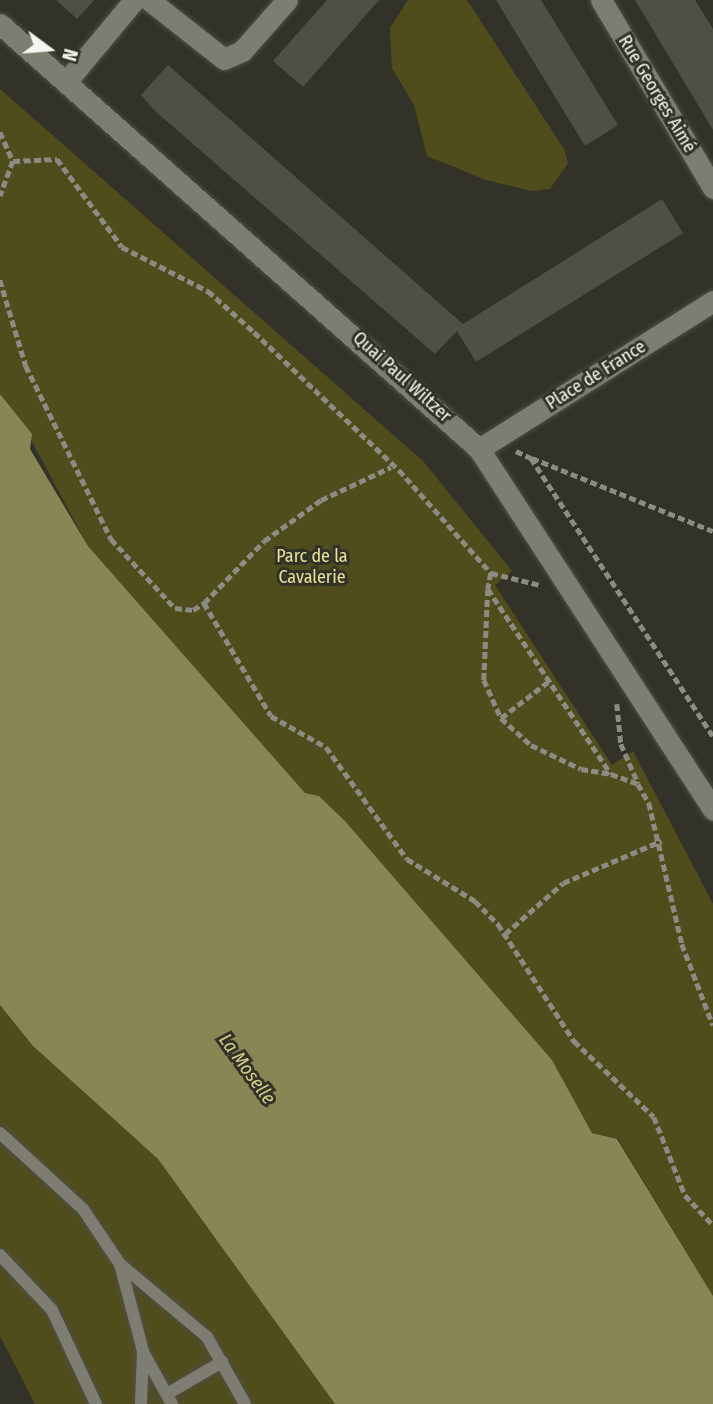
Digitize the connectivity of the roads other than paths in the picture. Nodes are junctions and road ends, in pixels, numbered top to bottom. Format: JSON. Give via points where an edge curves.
{"nodes":[{"id":1,"x":134,"y":0,"type":"edge"},
{"id":2,"x":149,"y":0,"type":"edge"},
{"id":3,"x":287,"y":0,"type":"edge"},
{"id":4,"x":601,"y":0,"type":"edge"},
{"id":5,"x":0,"y":24,"type":"edge"},
{"id":6,"x":66,"y":82,"type":"junction"},
{"id":7,"x":713,"y":188,"type":"edge"},
{"id":8,"x":713,"y":302,"type":"edge"},
{"id":9,"x":479,"y":449,"type":"junction"},
{"id":10,"x":712,"y":807,"type":"edge"},
{"id":11,"x":0,"y":1133,"type":"edge"},
{"id":12,"x":0,"y":1255,"type":"edge"},
{"id":13,"x":120,"y":1264,"type":"junction"},
{"id":14,"x":143,"y":1351,"type":"junction"},
{"id":15,"x":222,"y":1362,"type":"junction"},
{"id":16,"x":169,"y":1399,"type":"edge"},
{"id":17,"x":96,"y":1404,"type":"edge"},
{"id":18,"x":141,"y":1404,"type":"edge"},
{"id":19,"x":245,"y":1404,"type":"edge"}],
"edges":[{"from":1,"to":6,"type":"street"},
{"from":2,"to":3,"type":"street","via":[[224,59],[242,51]]},
{"from":4,"to":7,"type":"street","name":"Rue Georges Aimé"},
{"from":5,"to":6,"type":"street","name":"Quai Paul Wiltzer"},
{"from":6,"to":9,"type":"street","name":"Quai Paul Wiltzer"},
{"from":8,"to":9,"type":"street","name":"Place de France"},
{"from":9,"to":10,"type":"street","name":"Quai Paul Wiltzer"},
{"from":11,"to":13,"type":"lane","via":[[83,1209]]},
{"from":12,"to":17,"type":"lane","via":[[52,1310]]},
{"from":13,"to":14,"type":"lane"},
{"from":13,"to":15,"type":"lane","via":[[207,1337]]},
{"from":14,"to":16,"type":"lane"},
{"from":14,"to":18,"type":"lane"},
{"from":15,"to":16,"type":"lane"},
{"from":15,"to":19,"type":"lane"}]}
